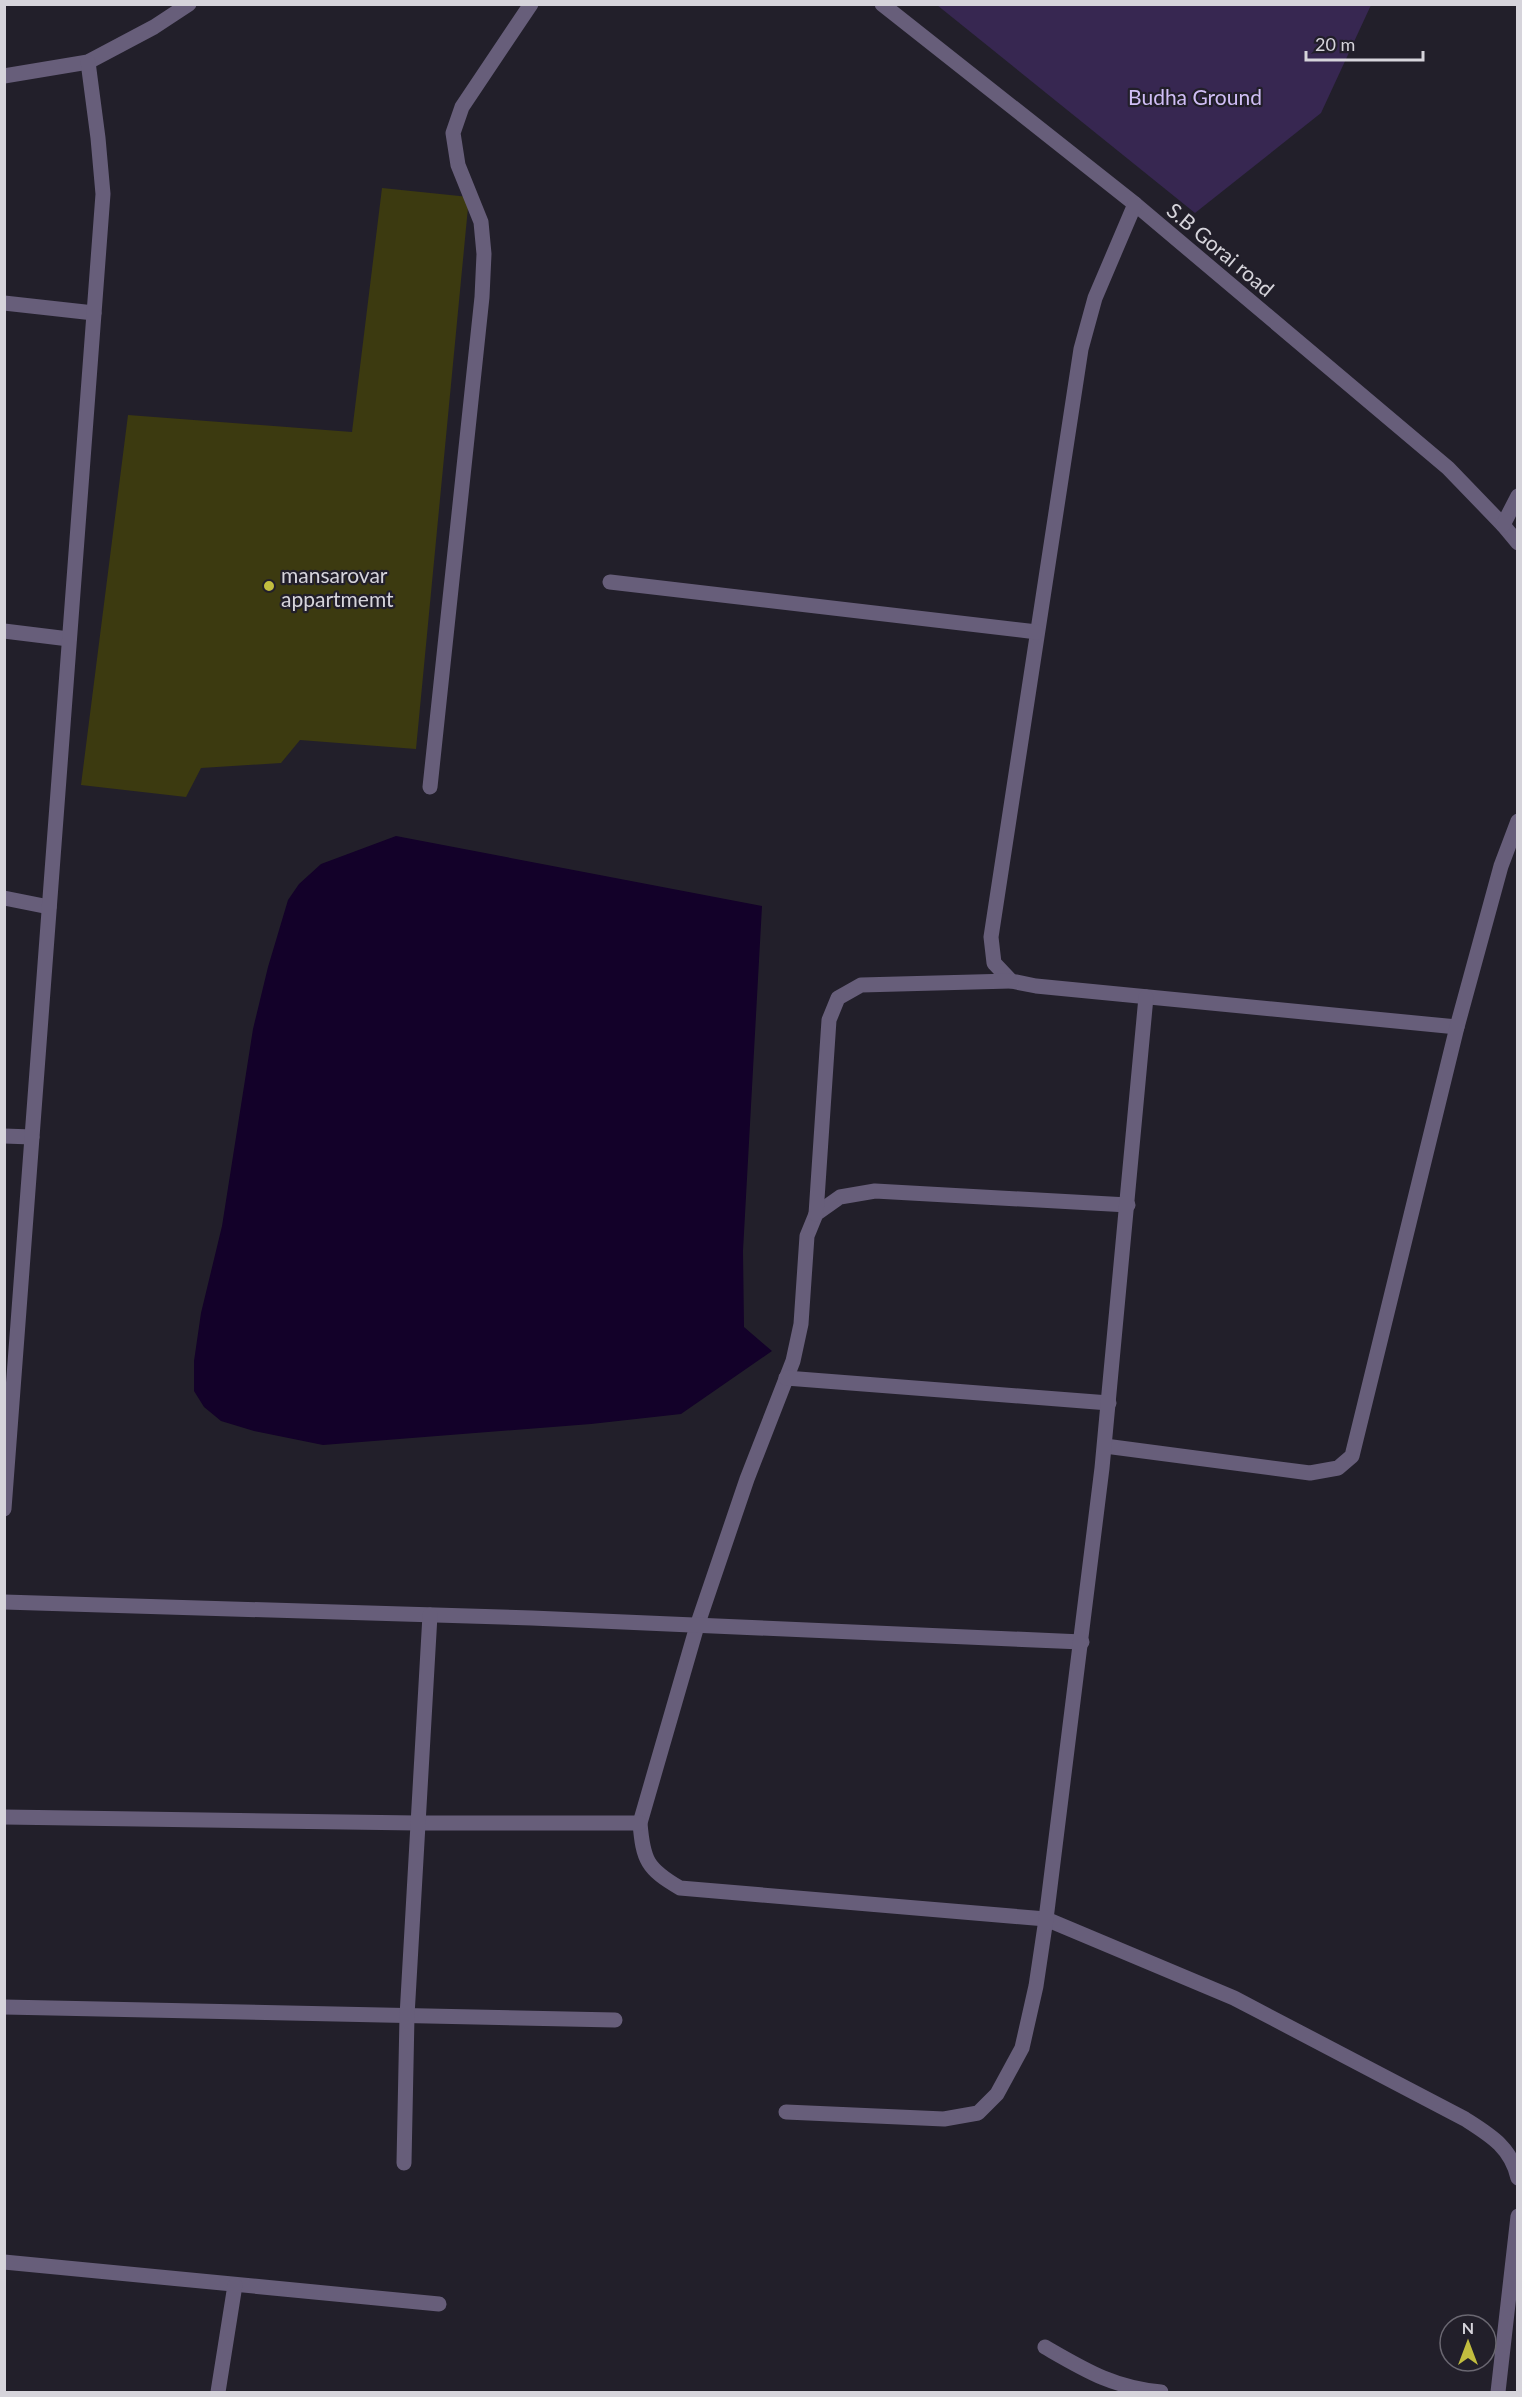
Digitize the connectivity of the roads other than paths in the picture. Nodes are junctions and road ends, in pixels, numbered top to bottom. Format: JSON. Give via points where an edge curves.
{"nodes":[{"id":1,"x":189,"y":4,"type":"edge"},
{"id":2,"x":531,"y":4,"type":"edge"},
{"id":3,"x":882,"y":4,"type":"edge"},
{"id":4,"x":88,"y":62,"type":"junction"},
{"id":5,"x":4,"y":76,"type":"edge"},
{"id":6,"x":1135,"y":204,"type":"junction"},
{"id":7,"x":4,"y":303,"type":"edge"},
{"id":8,"x":94,"y":313,"type":"junction"},
{"id":9,"x":1518,"y":496,"type":"edge"},
{"id":10,"x":1503,"y":525,"type":"junction"},
{"id":11,"x":1518,"y":543,"type":"edge"},
{"id":12,"x":610,"y":582,"type":"dead end"},
{"id":13,"x":4,"y":631,"type":"edge"},
{"id":14,"x":1037,"y":632,"type":"junction"},
{"id":15,"x":69,"y":639,"type":"junction"},
{"id":16,"x":430,"y":787,"type":"dead end"},
{"id":17,"x":1518,"y":821,"type":"edge"},
{"id":18,"x":4,"y":898,"type":"edge"},
{"id":19,"x":49,"y":907,"type":"junction"},
{"id":20,"x":1011,"y":981,"type":"junction"},
{"id":21,"x":1146,"y":997,"type":"junction"},
{"id":22,"x":1456,"y":1027,"type":"junction"},
{"id":23,"x":4,"y":1136,"type":"edge"},
{"id":24,"x":32,"y":1137,"type":"junction"},
{"id":25,"x":1128,"y":1205,"type":"junction"},
{"id":26,"x":816,"y":1214,"type":"junction"},
{"id":27,"x":786,"y":1378,"type":"junction"},
{"id":28,"x":1109,"y":1403,"type":"junction"},
{"id":29,"x":1105,"y":1446,"type":"junction"},
{"id":30,"x":4,"y":1509,"type":"edge"},
{"id":31,"x":4,"y":1602,"type":"edge"},
{"id":32,"x":430,"y":1615,"type":"junction"},
{"id":33,"x":697,"y":1626,"type":"junction"},
{"id":34,"x":1082,"y":1642,"type":"junction"},
{"id":35,"x":4,"y":1817,"type":"edge"},
{"id":36,"x":417,"y":1823,"type":"junction"},
{"id":37,"x":640,"y":1823,"type":"junction"},
{"id":38,"x":1046,"y":1919,"type":"junction"},
{"id":39,"x":4,"y":2007,"type":"edge"},
{"id":40,"x":407,"y":2016,"type":"junction"},
{"id":41,"x":615,"y":2020,"type":"dead end"},
{"id":42,"x":786,"y":2112,"type":"dead end"},
{"id":43,"x":404,"y":2163,"type":"dead end"},
{"id":44,"x":1518,"y":2178,"type":"edge"},
{"id":45,"x":1518,"y":2216,"type":"edge"},
{"id":46,"x":4,"y":2262,"type":"edge"},
{"id":47,"x":236,"y":2284,"type":"junction"},
{"id":48,"x":439,"y":2304,"type":"dead end"},
{"id":49,"x":1045,"y":2347,"type":"dead end"},
{"id":50,"x":218,"y":2392,"type":"edge"},
{"id":51,"x":1161,"y":2392,"type":"edge"},
{"id":52,"x":1498,"y":2392,"type":"edge"}],
"edges":[{"from":1,"to":4,"type":"street"},
{"from":2,"to":16,"type":"street","via":[[462,107],[453,133],[458,165],[480,222],[484,254]]},
{"from":3,"to":6,"type":"street","name":"S.B Gorai road"},
{"from":4,"to":5,"type":"street"},
{"from":4,"to":8,"type":"street","via":[[102,194]]},
{"from":6,"to":10,"type":"street","name":"S.B Gorai road","via":[[1448,468]]},
{"from":6,"to":14,"type":"street","via":[[1095,298],[1081,349]]},
{"from":7,"to":8,"type":"street"},
{"from":8,"to":15,"type":"street"},
{"from":9,"to":10,"type":"street"},
{"from":10,"to":11,"type":"street","name":"S.B Gorai road"},
{"from":12,"to":14,"type":"street"},
{"from":13,"to":15,"type":"street"},
{"from":14,"to":20,"type":"street","via":[[992,937],[994,963]]},
{"from":15,"to":19,"type":"street"},
{"from":17,"to":22,"type":"street","via":[[1501,866]]},
{"from":18,"to":19,"type":"street"},
{"from":19,"to":24,"type":"street"},
{"from":20,"to":21,"type":"street"},
{"from":20,"to":26,"type":"street","via":[[861,985],[838,998],[829,1020]]},
{"from":21,"to":22,"type":"street"},
{"from":21,"to":25,"type":"street"},
{"from":22,"to":29,"type":"street","via":[[1352,1456],[1338,1468],[1310,1473]]},
{"from":23,"to":24,"type":"street"},
{"from":24,"to":30,"type":"street"},
{"from":25,"to":26,"type":"street","via":[[875,1191],[840,1197]]},
{"from":25,"to":28,"type":"street"},
{"from":26,"to":27,"type":"street","via":[[807,1236],[801,1324]]},
{"from":27,"to":28,"type":"street"},
{"from":27,"to":33,"type":"street"},
{"from":28,"to":29,"type":"street"},
{"from":29,"to":34,"type":"street"},
{"from":31,"to":32,"type":"street"},
{"from":32,"to":33,"type":"street"},
{"from":32,"to":36,"type":"street"},
{"from":33,"to":34,"type":"street"},
{"from":33,"to":37,"type":"street"},
{"from":34,"to":38,"type":"street"},
{"from":35,"to":36,"type":"street"},
{"from":36,"to":37,"type":"street"},
{"from":36,"to":40,"type":"street"},
{"from":37,"to":38,"type":"street","via":[[642,1851],[656,1874],[680,1888]]},
{"from":38,"to":42,"type":"street","via":[[1022,2048],[997,2094],[978,2113],[944,2119]]},
{"from":38,"to":44,"type":"street","via":[[1234,1998],[1466,2119],[1493,2136],[1514,2161]]},
{"from":39,"to":40,"type":"street"},
{"from":40,"to":41,"type":"street"},
{"from":40,"to":43,"type":"street"},
{"from":45,"to":52,"type":"street"},
{"from":46,"to":47,"type":"street"},
{"from":47,"to":48,"type":"street"},
{"from":47,"to":50,"type":"street"},
{"from":49,"to":51,"type":"street","via":[[1099,2378]]}]}
